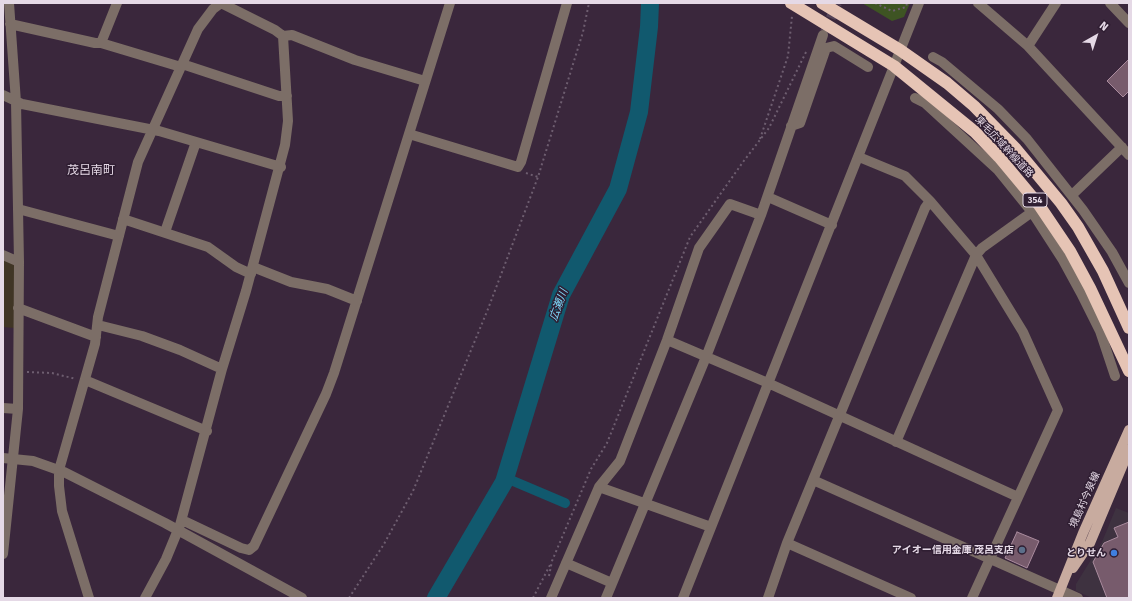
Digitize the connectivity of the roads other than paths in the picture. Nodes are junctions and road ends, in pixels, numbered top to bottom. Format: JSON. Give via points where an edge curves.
{"nodes":[{"id":1,"x":9,"y":3,"type":"edge"},
{"id":2,"x":117,"y":3,"type":"edge"},
{"id":3,"x":221,"y":3,"type":"edge"},
{"id":4,"x":450,"y":3,"type":"edge"},
{"id":5,"x":567,"y":3,"type":"edge"},
{"id":6,"x":822,"y":3,"type":"edge"},
{"id":7,"x":919,"y":3,"type":"edge"},
{"id":8,"x":978,"y":3,"type":"edge"},
{"id":9,"x":1056,"y":3,"type":"edge"},
{"id":10,"x":1110,"y":3,"type":"edge"},
{"id":11,"x":792,"y":8,"type":"edge"},
{"id":12,"x":1129,"y":23,"type":"edge"},
{"id":13,"x":10,"y":24,"type":"junction"},
{"id":14,"x":823,"y":35,"type":"tunnel mouth"},
{"id":15,"x":283,"y":36,"type":"junction"},
{"id":16,"x":101,"y":43,"type":"junction"},
{"id":17,"x":1028,"y":46,"type":"junction"},
{"id":18,"x":900,"y":50,"type":"junction"},
{"id":19,"x":933,"y":57,"type":"dead end"},
{"id":20,"x":181,"y":66,"type":"junction"},
{"id":21,"x":894,"y":66,"type":"junction"},
{"id":22,"x":868,"y":67,"type":"dead end"},
{"id":23,"x":425,"y":81,"type":"junction"},
{"id":24,"x":947,"y":83,"type":"junction"},
{"id":25,"x":973,"y":87,"type":"junction"},
{"id":26,"x":3,"y":95,"type":"edge"},
{"id":27,"x":287,"y":96,"type":"junction"},
{"id":28,"x":915,"y":98,"type":"dead end"},
{"id":29,"x":16,"y":102,"type":"junction"},
{"id":30,"x":791,"y":126,"type":"junction"},
{"id":31,"x":152,"y":130,"type":"junction"},
{"id":32,"x":409,"y":134,"type":"junction"},
{"id":33,"x":196,"y":142,"type":"junction"},
{"id":34,"x":1122,"y":147,"type":"junction"},
{"id":35,"x":1129,"y":155,"type":"edge"},
{"id":36,"x":859,"y":157,"type":"junction"},
{"id":37,"x":999,"y":157,"type":"junction"},
{"id":38,"x":281,"y":167,"type":"junction"},
{"id":39,"x":998,"y":170,"type":"junction"},
{"id":40,"x":1072,"y":195,"type":"junction"},
{"id":41,"x":768,"y":197,"type":"junction"},
{"id":42,"x":930,"y":201,"type":"junction"},
{"id":43,"x":18,"y":209,"type":"junction"},
{"id":44,"x":1032,"y":212,"type":"junction"},
{"id":45,"x":761,"y":215,"type":"junction"},
{"id":46,"x":123,"y":219,"type":"junction"},
{"id":47,"x":1090,"y":222,"type":"junction"},
{"id":48,"x":832,"y":226,"type":"junction"},
{"id":49,"x":165,"y":232,"type":"junction"},
{"id":50,"x":119,"y":236,"type":"junction"},
{"id":51,"x":1091,"y":250,"type":"junction"},
{"id":52,"x":3,"y":255,"type":"edge"},
{"id":53,"x":976,"y":255,"type":"junction"},
{"id":54,"x":19,"y":262,"type":"junction"},
{"id":55,"x":252,"y":270,"type":"junction"},
{"id":56,"x":1129,"y":283,"type":"edge"},
{"id":57,"x":357,"y":301,"type":"junction"},
{"id":58,"x":18,"y":308,"type":"junction"},
{"id":59,"x":98,"y":325,"type":"junction"},
{"id":60,"x":1129,"y":328,"type":"edge"},
{"id":61,"x":1100,"y":331,"type":"junction"},
{"id":62,"x":96,"y":337,"type":"junction"},
{"id":63,"x":667,"y":340,"type":"junction"},
{"id":64,"x":1114,"y":341,"type":"junction"},
{"id":65,"x":706,"y":357,"type":"junction"},
{"id":66,"x":222,"y":369,"type":"junction"},
{"id":67,"x":1129,"y":372,"type":"edge"},
{"id":68,"x":1115,"y":376,"type":"dead end"},
{"id":69,"x":85,"y":380,"type":"junction"},
{"id":70,"x":768,"y":383,"type":"junction"},
{"id":71,"x":3,"y":408,"type":"edge"},
{"id":72,"x":18,"y":409,"type":"junction"},
{"id":73,"x":838,"y":416,"type":"junction"},
{"id":74,"x":1129,"y":430,"type":"edge"},
{"id":75,"x":207,"y":431,"type":"junction"},
{"id":76,"x":896,"y":442,"type":"junction"},
{"id":77,"x":1129,"y":450,"type":"edge"},
{"id":78,"x":3,"y":458,"type":"edge"},
{"id":79,"x":14,"y":458,"type":"junction"},
{"id":80,"x":1129,"y":464,"type":"edge"},
{"id":81,"x":59,"y":470,"type":"junction"},
{"id":82,"x":812,"y":480,"type":"junction"},
{"id":83,"x":599,"y":487,"type":"junction"},
{"id":84,"x":1018,"y":497,"type":"junction"},
{"id":85,"x":645,"y":502,"type":"junction"},
{"id":86,"x":1108,"y":504,"type":"junction"},
{"id":87,"x":180,"y":525,"type":"junction"},
{"id":88,"x":711,"y":527,"type":"junction"},
{"id":89,"x":787,"y":543,"type":"junction"},
{"id":90,"x":3,"y":554,"type":"edge"},
{"id":91,"x":990,"y":559,"type":"junction"},
{"id":92,"x":566,"y":563,"type":"junction"},
{"id":93,"x":1066,"y":580,"type":"junction"},
{"id":94,"x":612,"y":583,"type":"junction"},
{"id":95,"x":1059,"y":594,"type":"edge"},
{"id":96,"x":89,"y":598,"type":"edge"},
{"id":97,"x":145,"y":598,"type":"edge"},
{"id":98,"x":302,"y":598,"type":"edge"},
{"id":99,"x":551,"y":598,"type":"edge"},
{"id":100,"x":606,"y":598,"type":"edge"},
{"id":101,"x":683,"y":598,"type":"edge"},
{"id":102,"x":768,"y":598,"type":"edge"},
{"id":103,"x":911,"y":598,"type":"edge"},
{"id":104,"x":972,"y":598,"type":"edge"},
{"id":105,"x":1078,"y":598,"type":"edge"}],
"edges":[{"from":1,"to":13,"type":"street"},
{"from":2,"to":16,"type":"street"},
{"from":3,"to":15,"type":"street"},
{"from":3,"to":20,"type":"street","via":[[213,9],[198,29]]},
{"from":4,"to":23,"type":"street"},
{"from":5,"to":32,"type":"street","via":[[535,118],[518,167]]},
{"from":6,"to":18,"type":"highway","name":"東毛広域幹線道路","number":"354"},
{"from":7,"to":18,"type":"street"},
{"from":8,"to":17,"type":"street"},
{"from":9,"to":17,"type":"street"},
{"from":10,"to":12,"type":"street"},
{"from":11,"to":21,"type":"highway","name":"東毛広域幹線道路","number":"354"},
{"from":13,"to":16,"type":"street"},
{"from":13,"to":29,"type":"street"},
{"from":14,"to":30,"type":"street"},
{"from":15,"to":23,"type":"street","via":[[292,35],[355,60]]},
{"from":15,"to":27,"type":"street"},
{"from":16,"to":20,"type":"street"},
{"from":17,"to":34,"type":"street"},
{"from":18,"to":21,"type":"street"},
{"from":18,"to":24,"type":"highway","name":"東毛広域幹線道路","number":"354"},
{"from":19,"to":25,"type":"street"},
{"from":20,"to":27,"type":"street","via":[[279,96]]},
{"from":20,"to":31,"type":"street"},
{"from":21,"to":36,"type":"street"},
{"from":21,"to":37,"type":"highway","name":"東毛広域幹線道路","number":"354","via":[[975,132]]},
{"from":22,"to":30,"type":"street","via":[[834,46],[826,48],[800,123]]},
{"from":23,"to":32,"type":"street"},
{"from":24,"to":25,"type":"street"},
{"from":24,"to":51,"type":"highway","name":"東毛広域幹線道路","number":"354","via":[[987,119],[1025,159],[1060,203]]},
{"from":25,"to":40,"type":"street","via":[[1027,139]]},
{"from":26,"to":29,"type":"street"},
{"from":27,"to":38,"type":"street","via":[[287,133]]},
{"from":28,"to":39,"type":"street","via":[[925,103]]},
{"from":29,"to":31,"type":"street"},
{"from":29,"to":43,"type":"street"},
{"from":30,"to":41,"type":"street"},
{"from":31,"to":33,"type":"street"},
{"from":31,"to":46,"type":"street","via":[[138,162]]},
{"from":32,"to":57,"type":"street"},
{"from":33,"to":38,"type":"street"},
{"from":33,"to":49,"type":"street"},
{"from":34,"to":35,"type":"street"},
{"from":34,"to":40,"type":"street"},
{"from":36,"to":42,"type":"street","via":[[905,176]]},
{"from":36,"to":48,"type":"street"},
{"from":37,"to":39,"type":"street"},
{"from":37,"to":64,"type":"highway","name":"東毛広域幹線道路","number":"354","via":[[1039,206],[1070,251]]},
{"from":38,"to":55,"type":"street"},
{"from":39,"to":44,"type":"street"},
{"from":40,"to":47,"type":"street"},
{"from":41,"to":45,"type":"street"},
{"from":41,"to":48,"type":"street"},
{"from":42,"to":53,"type":"street"},
{"from":42,"to":73,"type":"street"},
{"from":43,"to":50,"type":"street"},
{"from":43,"to":54,"type":"street"},
{"from":44,"to":53,"type":"street"},
{"from":44,"to":61,"type":"street","via":[[1063,260]]},
{"from":45,"to":63,"type":"street","via":[[730,204],[699,248]]},
{"from":45,"to":65,"type":"street"},
{"from":46,"to":49,"type":"street"},
{"from":46,"to":50,"type":"street"},
{"from":47,"to":51,"type":"street"},
{"from":47,"to":56,"type":"street","via":[[1112,252]]},
{"from":48,"to":70,"type":"street"},
{"from":49,"to":55,"type":"street","via":[[208,247],[236,267]]},
{"from":50,"to":59,"type":"street"},
{"from":51,"to":60,"type":"highway","name":"東毛広域幹線道路","number":"354"},
{"from":52,"to":54,"type":"street"},
{"from":53,"to":76,"type":"street"},
{"from":53,"to":84,"type":"street","via":[[1023,332],[1058,410]]},
{"from":54,"to":58,"type":"street"},
{"from":55,"to":57,"type":"street","via":[[291,282],[327,289]]},
{"from":55,"to":66,"type":"street"},
{"from":57,"to":87,"type":"street","via":[[326,394],[254,546],[249,550],[241,548]]},
{"from":58,"to":62,"type":"street"},
{"from":58,"to":72,"type":"street"},
{"from":59,"to":62,"type":"street"},
{"from":59,"to":66,"type":"street","via":[[142,336]]},
{"from":61,"to":64,"type":"street"},
{"from":61,"to":68,"type":"street"},
{"from":62,"to":69,"type":"street"},
{"from":63,"to":65,"type":"street"},
{"from":63,"to":83,"type":"street","via":[[620,462]]},
{"from":64,"to":67,"type":"highway","name":"東毛広域幹線道路","number":"354"},
{"from":65,"to":70,"type":"street"},
{"from":65,"to":85,"type":"street"},
{"from":66,"to":75,"type":"street"},
{"from":69,"to":75,"type":"street"},
{"from":69,"to":81,"type":"street"},
{"from":70,"to":73,"type":"street"},
{"from":70,"to":88,"type":"street"},
{"from":71,"to":72,"type":"street"},
{"from":72,"to":79,"type":"street"},
{"from":73,"to":76,"type":"street"},
{"from":73,"to":82,"type":"street"},
{"from":74,"to":93,"type":"main road","name":"境島村今泉線","via":[[1083,533]]},
{"from":75,"to":87,"type":"street"},
{"from":76,"to":84,"type":"street"},
{"from":77,"to":86,"type":"main road","name":"境島村今泉線"},
{"from":78,"to":79,"type":"street"},
{"from":79,"to":81,"type":"street","via":[[33,460]]},
{"from":79,"to":90,"type":"street"},
{"from":80,"to":86,"type":"main road"},
{"from":81,"to":87,"type":"street"},
{"from":81,"to":96,"type":"street","via":[[62,511]]},
{"from":82,"to":89,"type":"street"},
{"from":82,"to":91,"type":"street"},
{"from":83,"to":85,"type":"street"},
{"from":83,"to":92,"type":"street"},
{"from":84,"to":91,"type":"street"},
{"from":85,"to":88,"type":"street"},
{"from":85,"to":94,"type":"street"},
{"from":86,"to":93,"type":"main road","name":"境島村今泉線","via":[[1090,542]]},
{"from":87,"to":97,"type":"street","via":[[166,559]]},
{"from":87,"to":98,"type":"street"},
{"from":88,"to":101,"type":"street"},
{"from":89,"to":102,"type":"street"},
{"from":89,"to":103,"type":"street"},
{"from":91,"to":95,"type":"street"},
{"from":91,"to":104,"type":"street"},
{"from":92,"to":94,"type":"street"},
{"from":92,"to":99,"type":"street"},
{"from":93,"to":95,"type":"main road","name":"境島村今泉線"},
{"from":94,"to":100,"type":"street"},
{"from":95,"to":105,"type":"street"}]}
